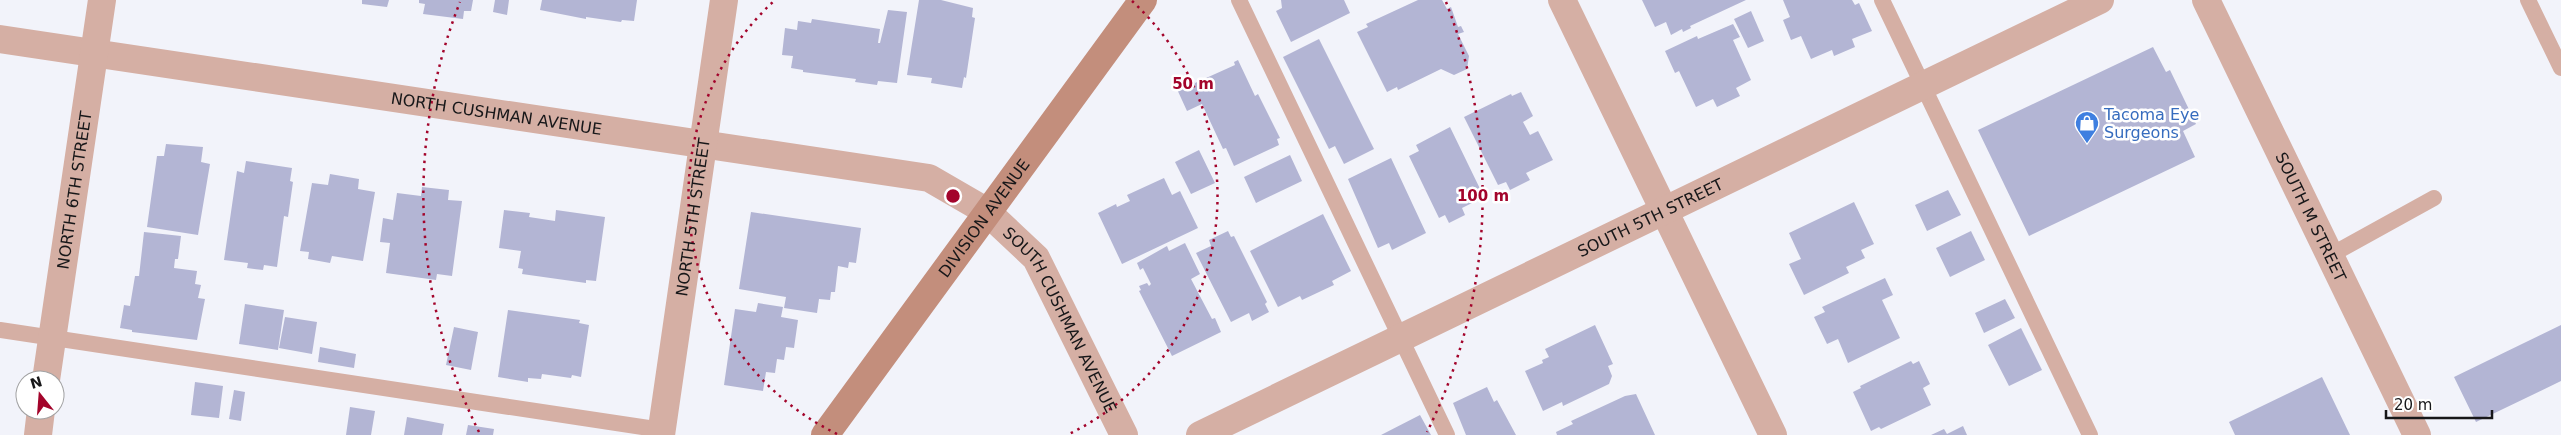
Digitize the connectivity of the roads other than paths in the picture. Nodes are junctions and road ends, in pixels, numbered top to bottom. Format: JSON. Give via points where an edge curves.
{"nodes":[{"id":1,"x":102,"y":0,"type":"edge"},
{"id":2,"x":724,"y":0,"type":"edge"},
{"id":3,"x":1142,"y":0,"type":"edge"},
{"id":4,"x":1239,"y":0,"type":"edge"},
{"id":5,"x":1562,"y":0,"type":"edge"},
{"id":6,"x":1882,"y":0,"type":"edge"},
{"id":7,"x":2100,"y":0,"type":"edge"},
{"id":8,"x":2206,"y":0,"type":"edge"},
{"id":9,"x":2528,"y":0,"type":"edge"},
{"id":10,"x":0,"y":39,"type":"edge"},
{"id":11,"x":94,"y":53,"type":"junction"},
{"id":12,"x":2561,"y":68,"type":"edge"},
{"id":13,"x":1923,"y":86,"type":"junction"},
{"id":14,"x":702,"y":144,"type":"junction"},
{"id":15,"x":2434,"y":198,"type":"dead end"},
{"id":16,"x":986,"y":211,"type":"junction"},
{"id":17,"x":1664,"y":211,"type":"junction"},
{"id":18,"x":2329,"y":256,"type":"junction"},
{"id":19,"x":0,"y":330,"type":"edge"},
{"id":20,"x":52,"y":337,"type":"junction"},
{"id":21,"x":1401,"y":338,"type":"junction"},
{"id":22,"x":47,"y":370,"type":"edge"},
{"id":23,"x":40,"y":420,"type":"edge"},
{"id":24,"x":661,"y":432,"type":"edge"},
{"id":25,"x":38,"y":435,"type":"edge"},
{"id":26,"x":825,"y":435,"type":"edge"},
{"id":27,"x":1124,"y":435,"type":"edge"},
{"id":28,"x":1200,"y":435,"type":"edge"},
{"id":29,"x":1447,"y":435,"type":"edge"},
{"id":30,"x":1773,"y":435,"type":"edge"},
{"id":31,"x":2090,"y":435,"type":"edge"},
{"id":32,"x":2417,"y":435,"type":"edge"}],
"edges":[{"from":1,"to":11,"type":"street","name":"NORTH 6TH STREET"},
{"from":2,"to":14,"type":"street","name":"NORTH 5TH STREET"},
{"from":3,"to":16,"type":"main road","name":"DIVISION AVENUE"},
{"from":4,"to":21,"type":"lane"},
{"from":5,"to":17,"type":"street"},
{"from":6,"to":13,"type":"lane"},
{"from":7,"to":13,"type":"street","name":"SOUTH 5TH STREET"},
{"from":8,"to":18,"type":"street","name":"SOUTH M STREET"},
{"from":9,"to":12,"type":"lane"},
{"from":10,"to":11,"type":"street","name":"NORTH CUSHMAN AVENUE"},
{"from":11,"to":14,"type":"street","name":"NORTH CUSHMAN AVENUE"},
{"from":11,"to":20,"type":"street","name":"NORTH 6TH STREET"},
{"from":13,"to":17,"type":"street","name":"SOUTH 5TH STREET"},
{"from":13,"to":31,"type":"lane"},
{"from":14,"to":16,"type":"street","name":"NORTH CUSHMAN AVENUE","via":[[929,178]]},
{"from":14,"to":24,"type":"street","name":"NORTH 5TH STREET"},
{"from":15,"to":18,"type":"lane"},
{"from":16,"to":26,"type":"main road","name":"DIVISION AVENUE"},
{"from":16,"to":27,"type":"street","name":"SOUTH CUSHMAN AVENUE","via":[[1036,258]]},
{"from":17,"to":21,"type":"street","name":"SOUTH 5TH STREET"},
{"from":17,"to":30,"type":"street"},
{"from":18,"to":32,"type":"street","name":"SOUTH M STREET"},
{"from":19,"to":20,"type":"lane"},
{"from":20,"to":22,"type":"street","name":"NORTH 6TH STREET"},
{"from":20,"to":24,"type":"lane"},
{"from":21,"to":28,"type":"street","name":"SOUTH 5TH STREET"},
{"from":21,"to":29,"type":"lane"},
{"from":23,"to":25,"type":"street"}]}
